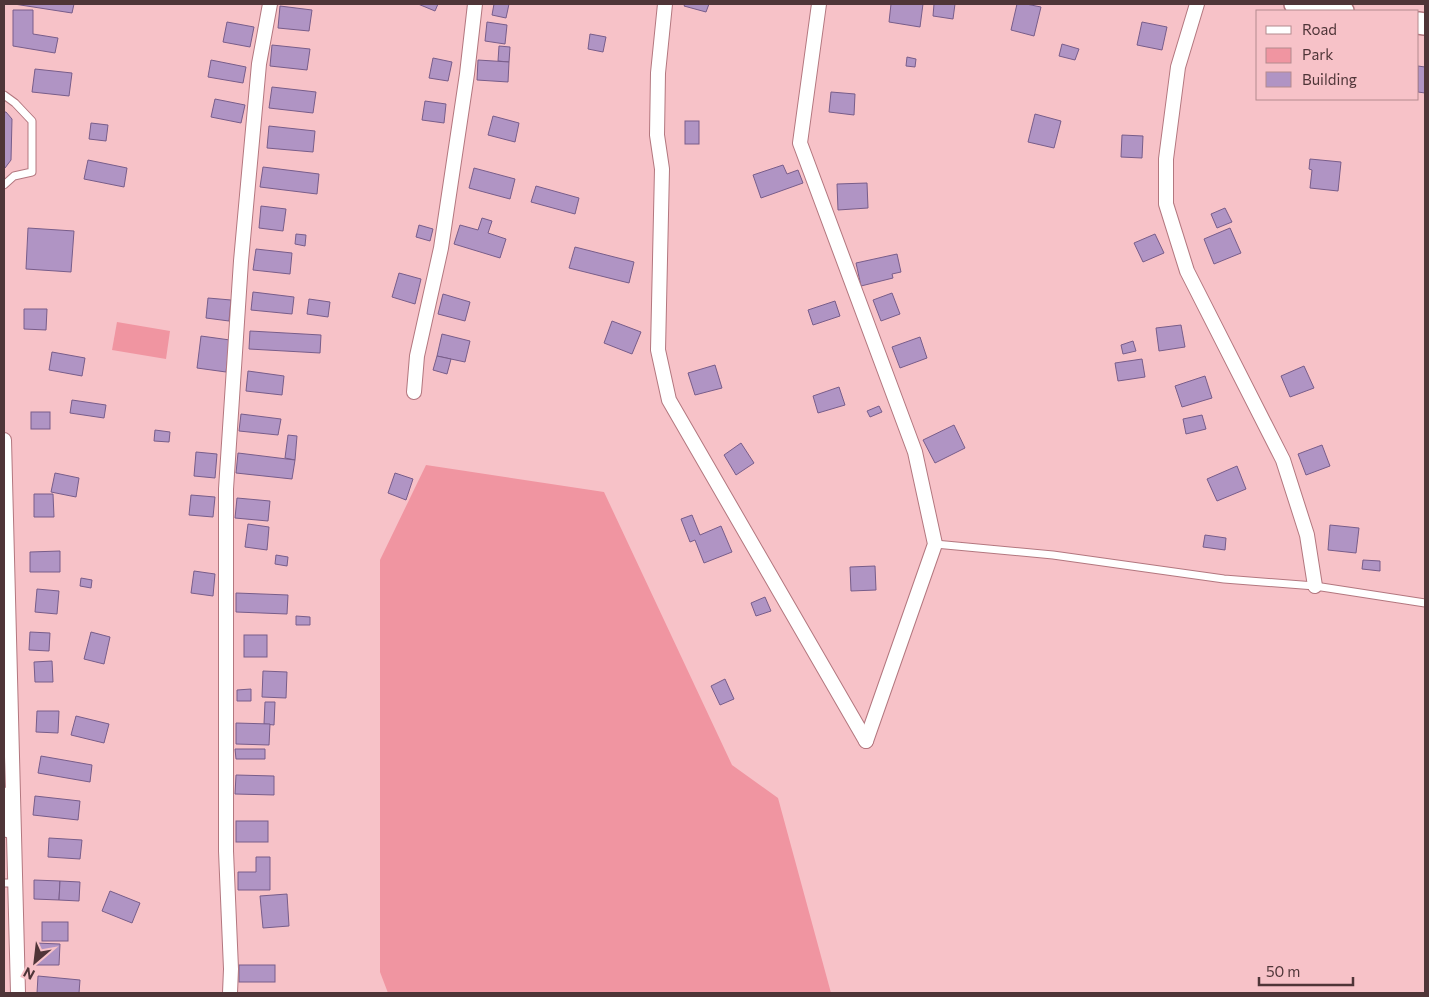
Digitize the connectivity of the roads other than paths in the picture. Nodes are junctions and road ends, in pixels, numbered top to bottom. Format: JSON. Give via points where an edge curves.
{"nodes":[{"id":1,"x":270,"y":4,"type":"edge"},
{"id":2,"x":474,"y":4,"type":"edge"},
{"id":3,"x":665,"y":4,"type":"edge"},
{"id":4,"x":819,"y":4,"type":"edge"},
{"id":5,"x":1198,"y":4,"type":"edge"},
{"id":6,"x":1295,"y":4,"type":"edge"},
{"id":7,"x":1336,"y":10,"type":"edge"},
{"id":8,"x":4,"y":95,"type":"edge"},
{"id":9,"x":4,"y":185,"type":"edge"},
{"id":10,"x":414,"y":392,"type":"dead end"},
{"id":11,"x":4,"y":440,"type":"edge"},
{"id":12,"x":4,"y":444,"type":"edge"},
{"id":13,"x":935,"y":544,"type":"junction"},
{"id":14,"x":1315,"y":586,"type":"junction"},
{"id":15,"x":1425,"y":603,"type":"edge"},
{"id":16,"x":4,"y":791,"type":"edge"},
{"id":17,"x":14,"y":836,"type":"junction"},
{"id":18,"x":10,"y":883,"type":"edge"},
{"id":19,"x":18,"y":993,"type":"edge"},
{"id":20,"x":230,"y":993,"type":"edge"}],
"edges":[{"from":1,"to":20,"type":"street","via":[[259,64],[226,489],[226,851]]},
{"from":2,"to":10,"type":"street","via":[[441,248],[417,356]]},
{"from":3,"to":13,"type":"street","via":[[658,73],[657,135],[662,169],[658,350],[669,400],[866,741]]},
{"from":4,"to":13,"type":"street","via":[[800,143],[915,452]]},
{"from":5,"to":14,"type":"street","via":[[1178,67],[1166,159],[1166,204],[1187,271],[1283,460],[1307,535]]},
{"from":6,"to":7,"type":"main road"},
{"from":8,"to":9,"type":"lane","via":[[32,121],[32,172],[14,176]]},
{"from":11,"to":12,"type":"street"},
{"from":12,"to":17,"type":"street"},
{"from":13,"to":14,"type":"lane"},
{"from":14,"to":15,"type":"lane"},
{"from":16,"to":17,"type":"lane","via":[[5,833]]},
{"from":17,"to":18,"type":"street"},
{"from":18,"to":19,"type":"street"}]}
